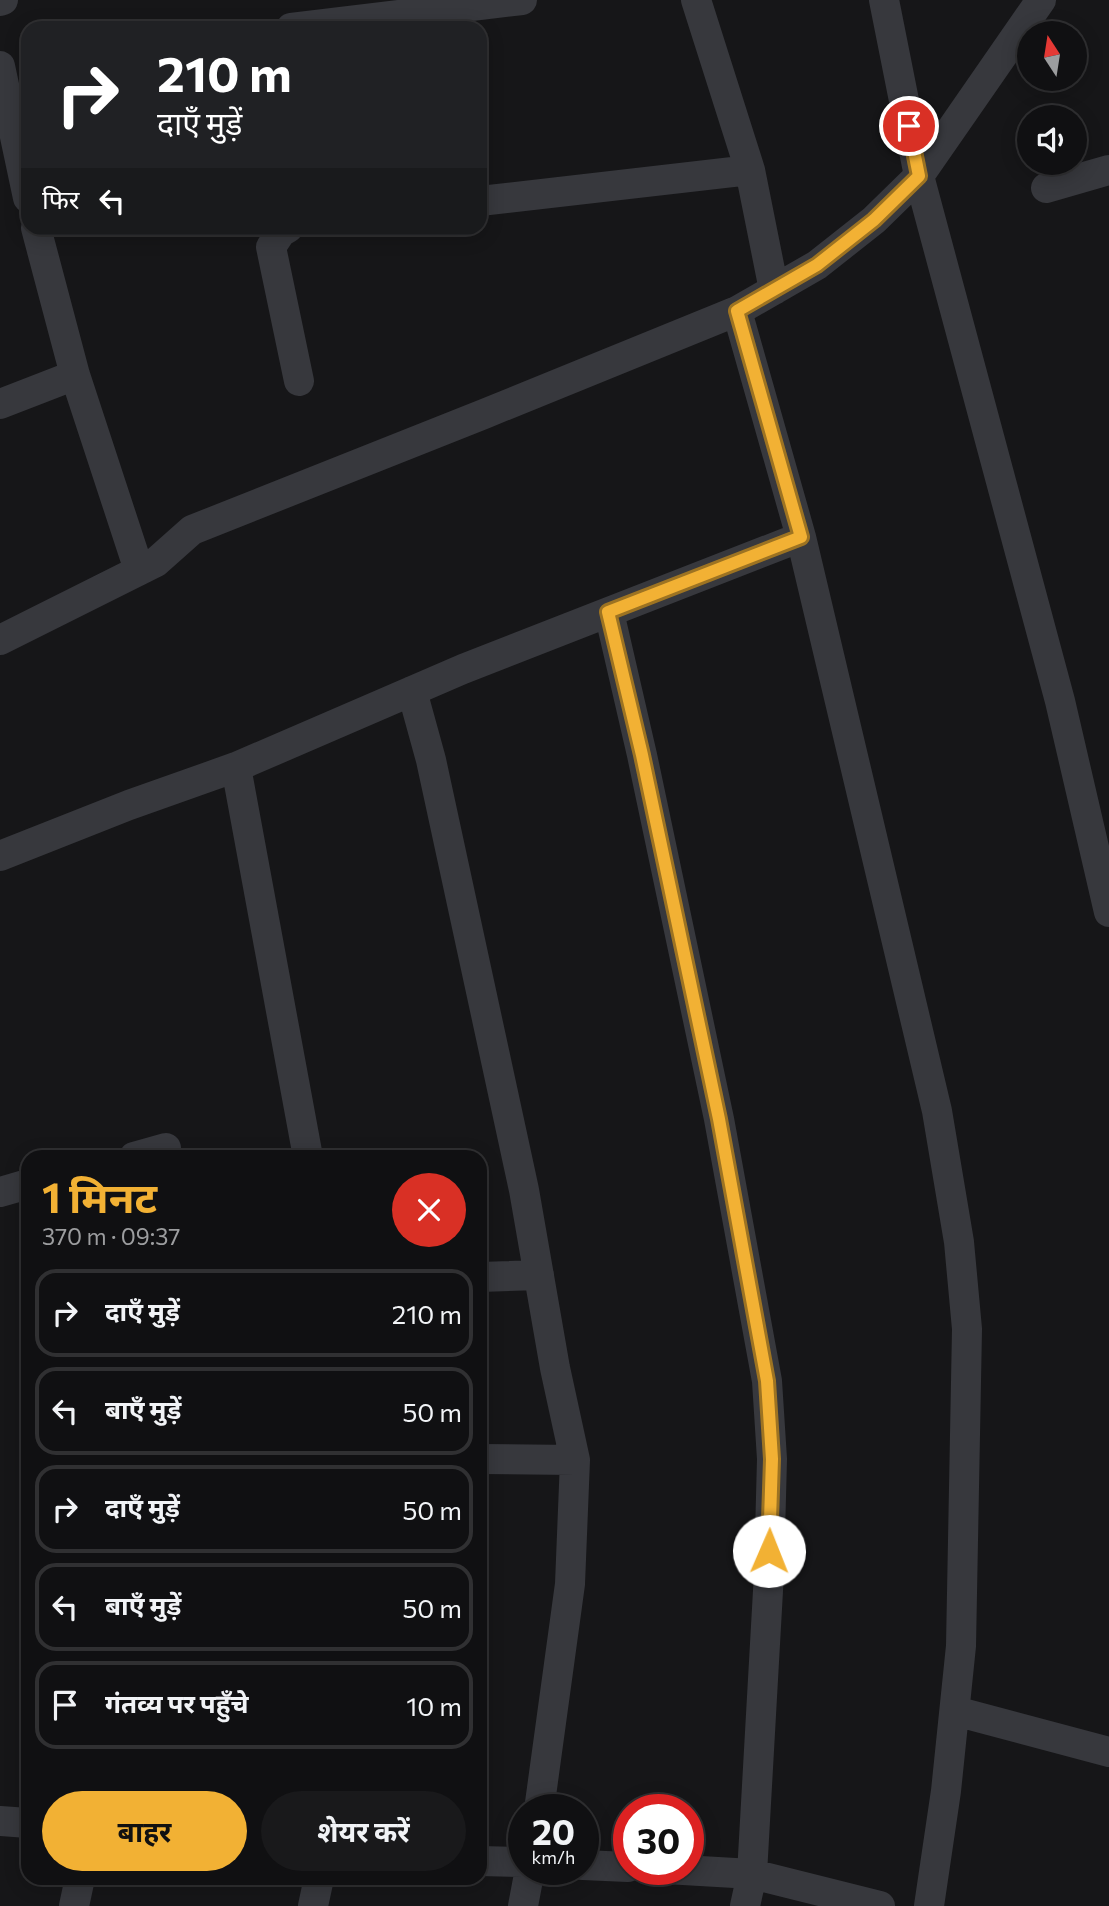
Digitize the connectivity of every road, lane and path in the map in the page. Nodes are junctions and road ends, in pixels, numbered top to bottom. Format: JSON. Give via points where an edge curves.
{"nodes":[{"id":1,"x":522,"y":0,"type":"edge"},
{"id":2,"x":696,"y":0,"type":"edge"},
{"id":3,"x":884,"y":0,"type":"edge"},
{"id":4,"x":1041,"y":0,"type":"edge"},
{"id":5,"x":349,"y":21,"type":"edge"},
{"id":6,"x":0,"y":66,"type":"edge"},
{"id":7,"x":21,"y":165,"type":"edge"},
{"id":8,"x":750,"y":170,"type":"junction"},
{"id":9,"x":1109,"y":170,"type":"edge"},
{"id":10,"x":919,"y":176,"type":"junction"},
{"id":11,"x":1046,"y":188,"type":"dead end"},
{"id":12,"x":487,"y":200,"type":"edge"},
{"id":13,"x":38,"y":235,"type":"edge"},
{"id":14,"x":279,"y":235,"type":"edge"},
{"id":15,"x":774,"y":290,"type":"junction"},
{"id":16,"x":737,"y":311,"type":"junction"},
{"id":17,"x":75,"y":375,"type":"junction"},
{"id":18,"x":299,"y":381,"type":"dead end"},
{"id":19,"x":0,"y":404,"type":"edge"},
{"id":20,"x":801,"y":537,"type":"junction"},
{"id":21,"x":147,"y":566,"type":"junction"},
{"id":22,"x":608,"y":612,"type":"junction"},
{"id":23,"x":0,"y":640,"type":"edge"},
{"id":24,"x":412,"y":691,"type":"junction"},
{"id":25,"x":236,"y":767,"type":"junction"},
{"id":26,"x":0,"y":856,"type":"edge"},
{"id":27,"x":1109,"y":912,"type":"edge"},
{"id":28,"x":166,"y":1148,"type":"dead end"},
{"id":29,"x":159,"y":1150,"type":"edge"},
{"id":30,"x":307,"y":1150,"type":"edge"},
{"id":31,"x":21,"y":1186,"type":"edge"},
{"id":32,"x":0,"y":1192,"type":"edge"},
{"id":33,"x":539,"y":1275,"type":"junction"},
{"id":34,"x":487,"y":1277,"type":"edge"},
{"id":35,"x":487,"y":1459,"type":"edge"},
{"id":36,"x":575,"y":1460,"type":"junction"},
{"id":37,"x":956,"y":1711,"type":"junction"},
{"id":38,"x":1109,"y":1752,"type":"edge"},
{"id":39,"x":541,"y":1794,"type":"edge"},
{"id":40,"x":0,"y":1821,"type":"edge"},
{"id":41,"x":21,"y":1822,"type":"edge"},
{"id":42,"x":487,"y":1861,"type":"edge"},
{"id":43,"x":508,"y":1862,"type":"edge"},
{"id":44,"x":704,"y":1871,"type":"edge"},
{"id":45,"x":752,"y":1874,"type":"junction"},
{"id":46,"x":78,"y":1885,"type":"edge"},
{"id":47,"x":318,"y":1885,"type":"edge"},
{"id":48,"x":527,"y":1885,"type":"edge"},
{"id":49,"x":74,"y":1906,"type":"edge"},
{"id":50,"x":313,"y":1906,"type":"edge"},
{"id":51,"x":523,"y":1906,"type":"edge"},
{"id":52,"x":745,"y":1906,"type":"edge"},
{"id":53,"x":880,"y":1906,"type":"edge"},
{"id":54,"x":929,"y":1906,"type":"edge"}],
"edges":[{"from":1,"to":5,"type":"street"},
{"from":2,"to":8,"type":"street"},
{"from":3,"to":10,"type":"street"},
{"from":4,"to":10,"type":"street"},
{"from":6,"to":7,"type":"street"},
{"from":8,"to":12,"type":"street"},
{"from":8,"to":15,"type":"street"},
{"from":9,"to":11,"type":"street"},
{"from":10,"to":15,"type":"street","via":[[874,220],[817,265]]},
{"from":10,"to":27,"type":"street","via":[[1060,701]]},
{"from":13,"to":17,"type":"street"},
{"from":14,"to":18,"type":"street","via":[[271,247]]},
{"from":15,"to":16,"type":"street"},
{"from":16,"to":20,"type":"street"},
{"from":16,"to":21,"type":"street","via":[[192,530]]},
{"from":17,"to":19,"type":"street"},
{"from":17,"to":21,"type":"street"},
{"from":20,"to":22,"type":"street"},
{"from":20,"to":37,"type":"street","via":[[937,1111],[960,1242],[967,1329]]},
{"from":21,"to":23,"type":"street"},
{"from":22,"to":24,"type":"street"},
{"from":22,"to":45,"type":"street","via":[[719,1119],[767,1381],[772,1459],[769,1573]]},
{"from":24,"to":25,"type":"street"},
{"from":24,"to":33,"type":"street","via":[[431,760]]},
{"from":25,"to":26,"type":"street"},
{"from":25,"to":30,"type":"street"},
{"from":28,"to":29,"type":"street"},
{"from":31,"to":32,"type":"street"},
{"from":33,"to":34,"type":"street"},
{"from":33,"to":36,"type":"street"},
{"from":35,"to":36,"type":"street"},
{"from":36,"to":39,"type":"street","via":[[570,1584]]},
{"from":37,"to":38,"type":"street"},
{"from":37,"to":54,"type":"street"},
{"from":40,"to":41,"type":"street"},
{"from":42,"to":43,"type":"street"},
{"from":44,"to":45,"type":"street"},
{"from":45,"to":52,"type":"street"},
{"from":45,"to":53,"type":"street"},
{"from":46,"to":49,"type":"street"},
{"from":47,"to":50,"type":"street"},
{"from":48,"to":51,"type":"street"}]}
